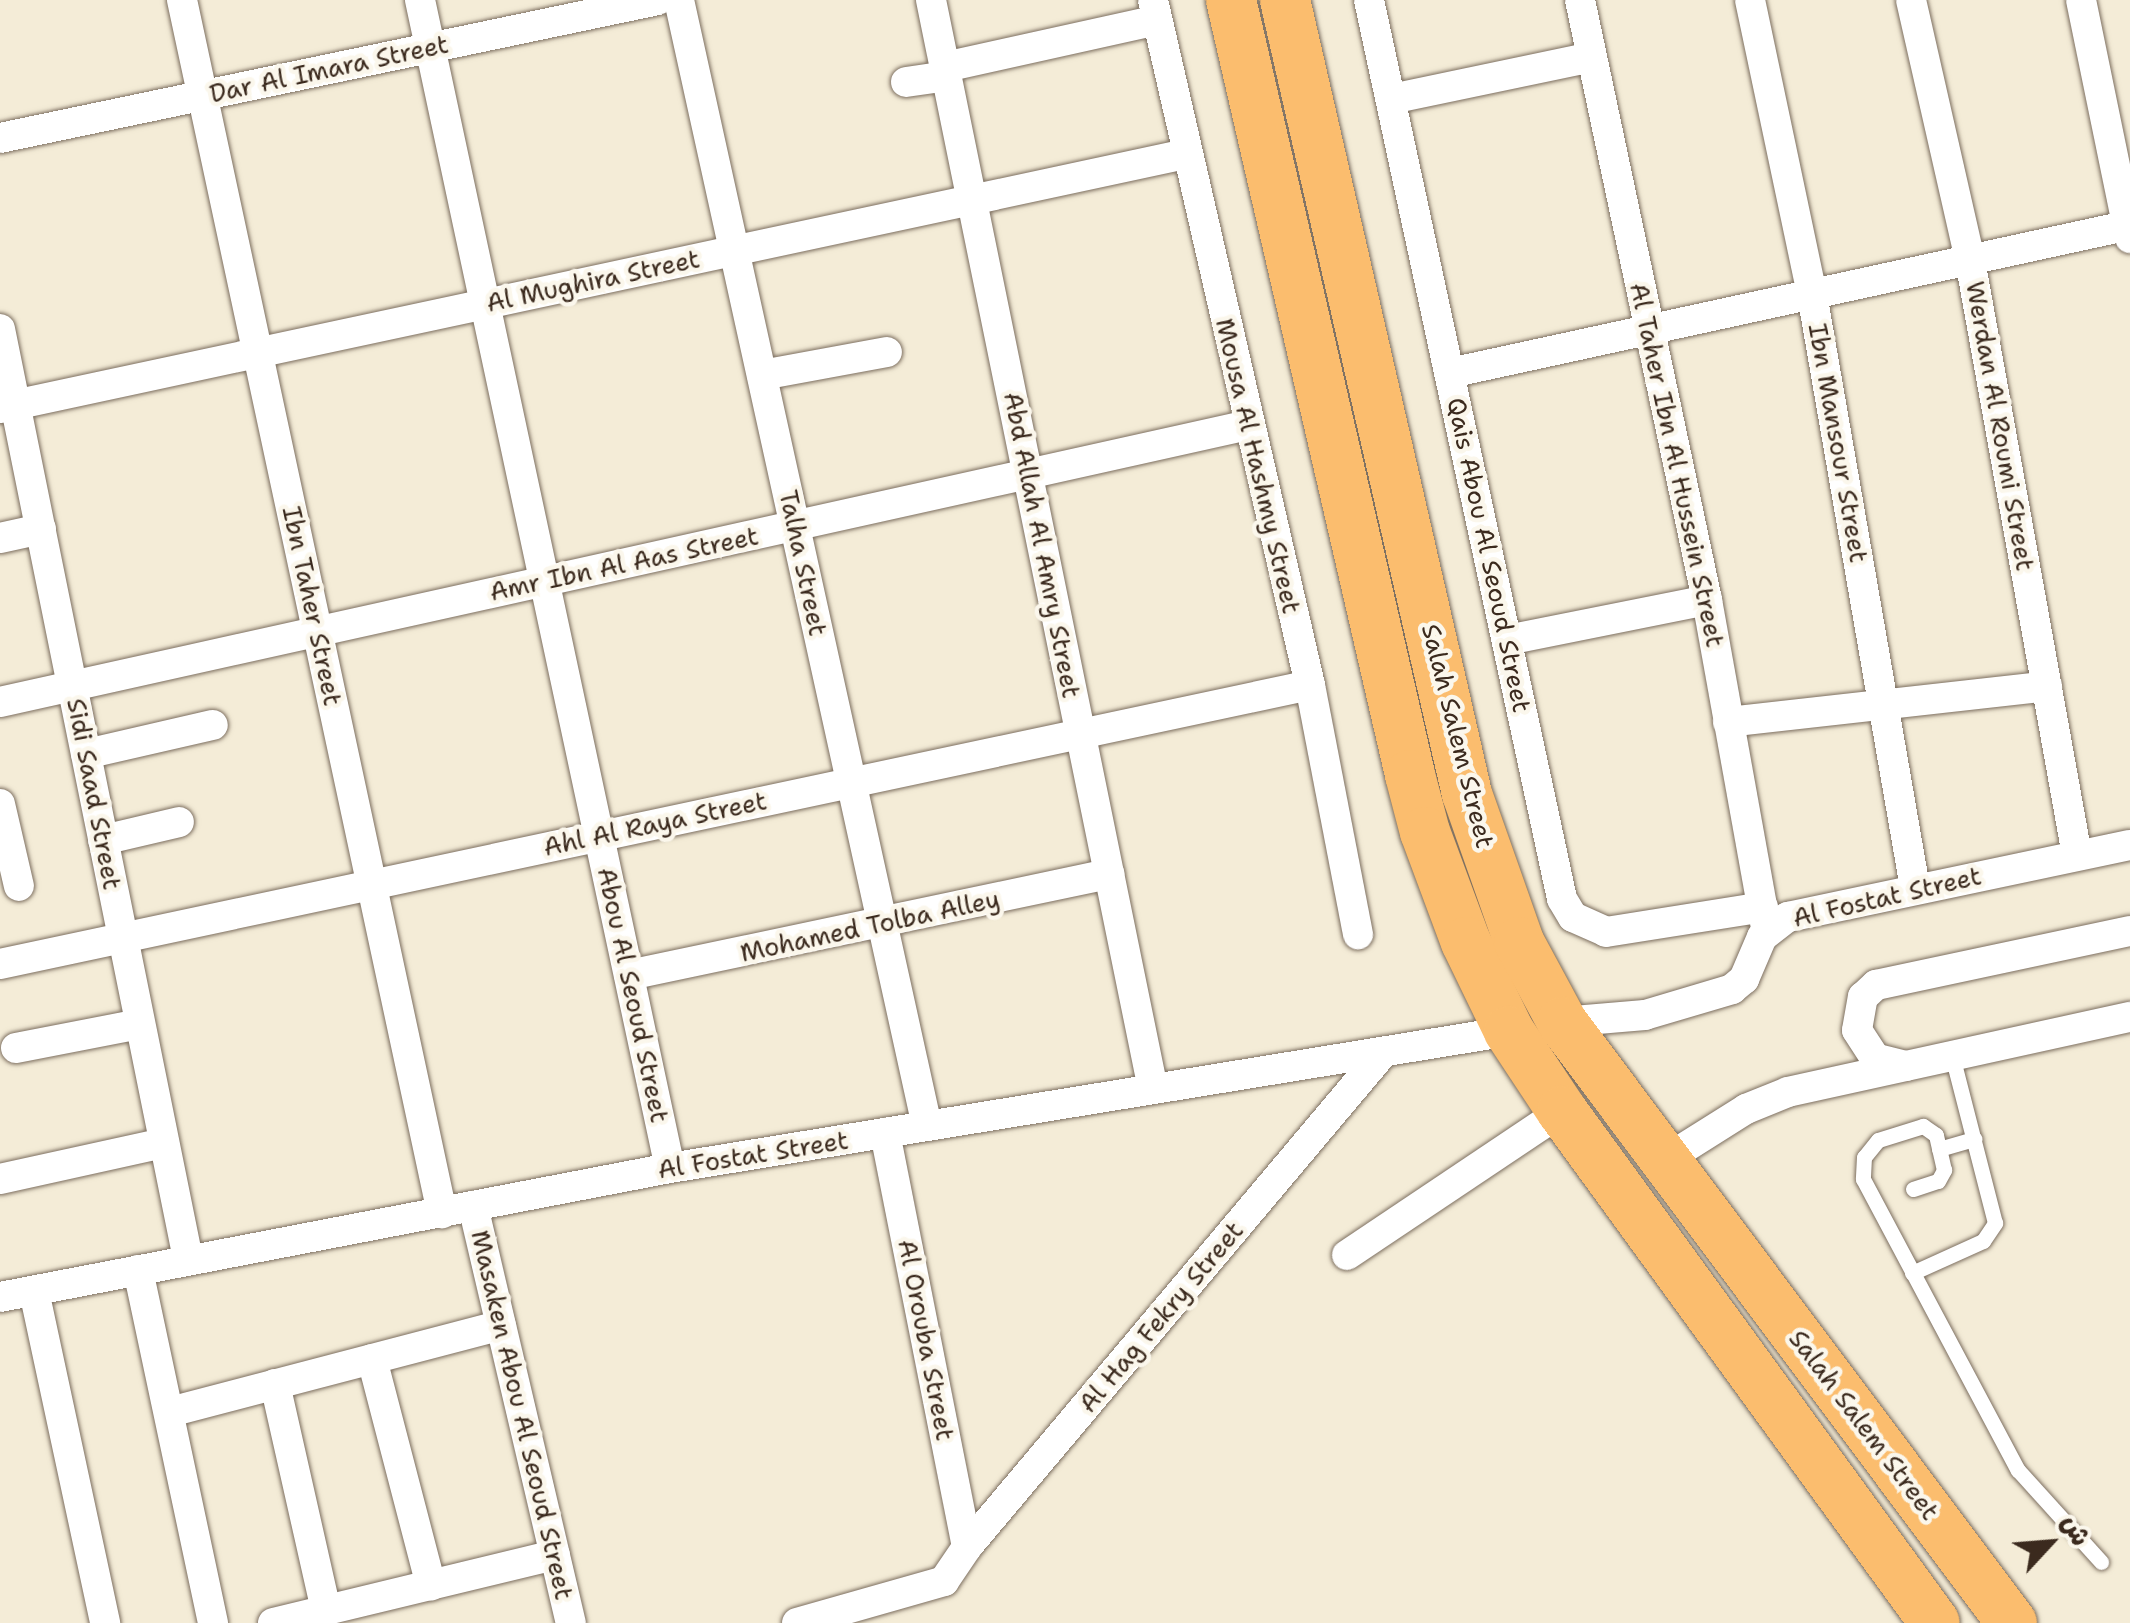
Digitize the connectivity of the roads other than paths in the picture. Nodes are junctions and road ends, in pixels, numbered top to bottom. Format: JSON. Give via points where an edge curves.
{"nodes":[{"id":1,"x":182,"y":0,"type":"edge"},
{"id":2,"x":420,"y":0,"type":"edge"},
{"id":3,"x":658,"y":0,"type":"edge"},
{"id":4,"x":679,"y":0,"type":"edge"},
{"id":5,"x":932,"y":0,"type":"edge"},
{"id":6,"x":1230,"y":0,"type":"edge"},
{"id":7,"x":1285,"y":0,"type":"edge"},
{"id":8,"x":1370,"y":0,"type":"edge"},
{"id":9,"x":1580,"y":0,"type":"edge"},
{"id":10,"x":1750,"y":0,"type":"edge"},
{"id":11,"x":1910,"y":0,"type":"edge"},
{"id":12,"x":2080,"y":0,"type":"edge"},
{"id":13,"x":1155,"y":10,"type":"edge"},
{"id":14,"x":430,"y":48,"type":"junction"},
{"id":15,"x":1592,"y":57,"type":"junction"},
{"id":16,"x":946,"y":71,"type":"junction"},
{"id":17,"x":906,"y":82,"type":"dead end"},
{"id":18,"x":202,"y":96,"type":"junction"},
{"id":19,"x":1390,"y":99,"type":"junction"},
{"id":20,"x":0,"y":138,"type":"edge"},
{"id":21,"x":1186,"y":154,"type":"junction"},
{"id":22,"x":972,"y":200,"type":"junction"},
{"id":23,"x":2129,"y":230,"type":"edge"},
{"id":24,"x":734,"y":250,"type":"junction"},
{"id":25,"x":1970,"y":260,"type":"junction"},
{"id":26,"x":1812,"y":294,"type":"junction"},
{"id":27,"x":486,"y":304,"type":"junction"},
{"id":28,"x":0,"y":328,"type":"edge"},
{"id":29,"x":1650,"y":330,"type":"junction"},
{"id":30,"x":887,"y":352,"type":"dead end"},
{"id":31,"x":257,"y":353,"type":"junction"},
{"id":32,"x":1450,"y":373,"type":"junction"},
{"id":33,"x":762,"y":375,"type":"junction"},
{"id":34,"x":8,"y":407,"type":"edge"},
{"id":35,"x":1248,"y":426,"type":"junction"},
{"id":36,"x":1028,"y":474,"type":"junction"},
{"id":37,"x":795,"y":526,"type":"junction"},
{"id":38,"x":40,"y":529,"type":"junction"},
{"id":39,"x":0,"y":538,"type":"edge"},
{"id":40,"x":545,"y":582,"type":"junction"},
{"id":41,"x":1706,"y":600,"type":"junction"},
{"id":42,"x":317,"y":632,"type":"junction"},
{"id":43,"x":1507,"y":640,"type":"junction"},
{"id":44,"x":1310,"y":684,"type":"junction"},
{"id":45,"x":72,"y":686,"type":"junction"},
{"id":46,"x":2047,"y":686,"type":"junction"},
{"id":47,"x":0,"y":702,"type":"edge"},
{"id":48,"x":1884,"y":706,"type":"junction"},
{"id":49,"x":1728,"y":722,"type":"junction"},
{"id":50,"x":213,"y":725,"type":"dead end"},
{"id":51,"x":1081,"y":733,"type":"junction"},
{"id":52,"x":86,"y":754,"type":"junction"},
{"id":53,"x":851,"y":782,"type":"junction"},
{"id":54,"x":0,"y":804,"type":"edge"},
{"id":55,"x":179,"y":822,"type":"dead end"},
{"id":56,"x":599,"y":836,"type":"junction"},
{"id":57,"x":104,"y":840,"type":"junction"},
{"id":58,"x":2130,"y":845,"type":"edge"},
{"id":59,"x":2078,"y":854,"type":"junction"},
{"id":60,"x":1110,"y":874,"type":"junction"},
{"id":61,"x":372,"y":885,"type":"junction"},
{"id":62,"x":19,"y":886,"type":"dead end"},
{"id":63,"x":1915,"y":888,"type":"junction"},
{"id":64,"x":1765,"y":919,"type":"junction"},
{"id":65,"x":882,"y":924,"type":"junction"},
{"id":66,"x":2130,"y":930,"type":"edge"},
{"id":67,"x":1358,"y":934,"type":"dead end"},
{"id":68,"x":122,"y":938,"type":"junction"},
{"id":69,"x":0,"y":964,"type":"edge"},
{"id":70,"x":629,"y":975,"type":"junction"},
{"id":71,"x":2130,"y":1017,"type":"edge"},
{"id":72,"x":1562,"y":1022,"type":"junction"},
{"id":73,"x":140,"y":1024,"type":"junction"},
{"id":74,"x":1509,"y":1031,"type":"junction"},
{"id":75,"x":16,"y":1048,"type":"dead end"},
{"id":76,"x":1382,"y":1055,"type":"junction"},
{"id":77,"x":1952,"y":1056,"type":"junction"},
{"id":78,"x":1907,"y":1066,"type":"junction"},
{"id":79,"x":1153,"y":1089,"type":"junction"},
{"id":80,"x":1562,"y":1111,"type":"junction"},
{"id":81,"x":927,"y":1126,"type":"junction"},
{"id":82,"x":885,"y":1133,"type":"junction"},
{"id":83,"x":1975,"y":1140,"type":"junction"},
{"id":84,"x":164,"y":1142,"type":"junction"},
{"id":85,"x":1939,"y":1148,"type":"junction"},
{"id":86,"x":1664,"y":1160,"type":"junction"},
{"id":87,"x":670,"y":1168,"type":"junction"},
{"id":88,"x":0,"y":1178,"type":"edge"},
{"id":89,"x":1913,"y":1189,"type":"dead end"},
{"id":90,"x":472,"y":1206,"type":"junction"},
{"id":91,"x":442,"y":1212,"type":"junction"},
{"id":92,"x":1347,"y":1255,"type":"dead end"},
{"id":93,"x":188,"y":1259,"type":"junction"},
{"id":94,"x":138,"y":1270,"type":"junction"},
{"id":95,"x":1912,"y":1274,"type":"junction"},
{"id":96,"x":34,"y":1291,"type":"junction"},
{"id":97,"x":0,"y":1297,"type":"edge"},
{"id":98,"x":500,"y":1325,"type":"junction"},
{"id":99,"x":372,"y":1359,"type":"junction"},
{"id":100,"x":275,"y":1384,"type":"junction"},
{"id":101,"x":170,"y":1412,"type":"junction"},
{"id":102,"x":967,"y":1547,"type":"junction"},
{"id":103,"x":555,"y":1555,"type":"junction"},
{"id":104,"x":2101,"y":1562,"type":"dead end"},
{"id":105,"x":431,"y":1585,"type":"junction"},
{"id":106,"x":326,"y":1610,"type":"junction"},
{"id":107,"x":105,"y":1623,"type":"edge"},
{"id":108,"x":213,"y":1623,"type":"edge"},
{"id":109,"x":273,"y":1623,"type":"edge"},
{"id":110,"x":571,"y":1623,"type":"edge"},
{"id":111,"x":796,"y":1623,"type":"edge"},
{"id":112,"x":1935,"y":1623,"type":"edge"},
{"id":113,"x":2012,"y":1623,"type":"edge"}],
"edges":[{"from":1,"to":18,"type":"street","name":"Ibn Taher Street"},
{"from":2,"to":14,"type":"street","name":"Abou Al Seoud Street"},
{"from":3,"to":14,"type":"street","name":"Dar Al Imara Street"},
{"from":4,"to":24,"type":"street","name":"Talha Street"},
{"from":5,"to":16,"type":"street","name":"Abd Allah Al Amry Street"},
{"from":6,"to":74,"type":"highway","name":"Salah Salem Street","via":[[1425,832],[1466,942]]},
{"from":7,"to":72,"type":"highway","name":"Salah Salem Street","via":[[1468,794],[1518,942]]},
{"from":8,"to":19,"type":"street","name":"Qais Abou Al Seoud Street"},
{"from":9,"to":15,"type":"street","name":"Al Taher Ibn Al Hussein Street"},
{"from":10,"to":26,"type":"street","name":"Ibn Mansour Street"},
{"from":11,"to":25,"type":"street","name":"Werdan Al Roumi Street"},
{"from":12,"to":23,"type":"street"},
{"from":13,"to":16,"type":"street"},
{"from":13,"to":21,"type":"street","name":"Mousa Al Hashmy Street"},
{"from":14,"to":18,"type":"street","name":"Dar Al Imara Street"},
{"from":14,"to":27,"type":"street","name":"Abou Al Seoud Street"},
{"from":15,"to":19,"type":"street"},
{"from":15,"to":29,"type":"street","name":"Al Taher Ibn Al Hussein Street"},
{"from":16,"to":17,"type":"street"},
{"from":16,"to":22,"type":"street","name":"Abd Allah Al Amry Street"},
{"from":18,"to":20,"type":"street","name":"Dar Al Imara Street"},
{"from":18,"to":31,"type":"street","name":"Ibn Taher Street"},
{"from":19,"to":32,"type":"street","name":"Qais Abou Al Seoud Street"},
{"from":21,"to":22,"type":"street","name":"Al Mughira Street"},
{"from":21,"to":35,"type":"street","name":"Mousa Al Hashmy Street"},
{"from":22,"to":24,"type":"street","name":"Al Mughira Street"},
{"from":22,"to":36,"type":"street","name":"Abd Allah Al Amry Street"},
{"from":23,"to":25,"type":"street"},
{"from":24,"to":27,"type":"street","name":"Al Mughira Street"},
{"from":24,"to":33,"type":"street","name":"Talha Street"},
{"from":25,"to":26,"type":"street"},
{"from":25,"to":46,"type":"street","name":"Werdan Al Roumi Street"},
{"from":26,"to":29,"type":"street"},
{"from":26,"to":48,"type":"street","name":"Ibn Mansour Street"},
{"from":27,"to":31,"type":"street","name":"Al Mughira Street"},
{"from":27,"to":40,"type":"street","name":"Abou Al Seoud Street"},
{"from":28,"to":34,"type":"street","name":"Sidi Saad Street"},
{"from":29,"to":32,"type":"street"},
{"from":29,"to":41,"type":"street","name":"Al Taher Ibn Al Hussein Street"},
{"from":30,"to":33,"type":"street"},
{"from":31,"to":34,"type":"street","name":"Al Mughira Street"},
{"from":31,"to":42,"type":"street","name":"Ibn Taher Street"},
{"from":32,"to":43,"type":"street","name":"Qais Abou Al Seoud Street"},
{"from":33,"to":37,"type":"street","name":"Talha Street"},
{"from":34,"to":38,"type":"street","name":"Sidi Saad Street"},
{"from":35,"to":36,"type":"street","name":"Amr Ibn Al Aas Street"},
{"from":35,"to":44,"type":"street","name":"Mousa Al Hashmy Street"},
{"from":36,"to":37,"type":"street","name":"Amr Ibn Al Aas Street"},
{"from":36,"to":51,"type":"street","name":"Abd Allah Al Amry Street"},
{"from":37,"to":40,"type":"street","name":"Amr Ibn Al Aas Street"},
{"from":37,"to":53,"type":"street","name":"Talha Street"},
{"from":38,"to":39,"type":"street"},
{"from":38,"to":45,"type":"street","name":"Sidi Saad Street"},
{"from":40,"to":42,"type":"street","name":"Amr Ibn Al Aas Street"},
{"from":40,"to":56,"type":"street","name":"Abou Al Seoud Street"},
{"from":41,"to":43,"type":"street"},
{"from":41,"to":49,"type":"street","name":"Al Taher Ibn Al Hussein Street"},
{"from":42,"to":45,"type":"street","name":"Amr Ibn Al Aas Street"},
{"from":42,"to":61,"type":"street","name":"Ibn Taher Street"},
{"from":43,"to":64,"type":"street","name":"Qais Abou Al Seoud Street","via":[[1562,898],[1573,917],[1606,932]]},
{"from":44,"to":51,"type":"street","name":"Ahl Al Raya Street"},
{"from":44,"to":67,"type":"street","name":"Mousa Al Hashmy Street"},
{"from":45,"to":47,"type":"street","name":"Amr Ibn Al Aas Street"},
{"from":45,"to":52,"type":"street","name":"Sidi Saad Street"},
{"from":46,"to":48,"type":"street"},
{"from":46,"to":59,"type":"street","name":"Werdan Al Roumi Street"},
{"from":48,"to":49,"type":"street"},
{"from":48,"to":63,"type":"street","name":"Ibn Mansour Street"},
{"from":49,"to":64,"type":"street","name":"Al Taher Ibn Al Hussein Street"},
{"from":50,"to":52,"type":"street"},
{"from":51,"to":53,"type":"street","name":"Ahl Al Raya Street"},
{"from":51,"to":60,"type":"street","name":"Abd Allah Al Amry Street"},
{"from":52,"to":57,"type":"street","name":"Sidi Saad Street"},
{"from":53,"to":56,"type":"street","name":"Ahl Al Raya Street"},
{"from":53,"to":65,"type":"street","name":"Talha Street"},
{"from":54,"to":62,"type":"street"},
{"from":55,"to":57,"type":"street"},
{"from":56,"to":61,"type":"street","name":"Ahl Al Raya Street"},
{"from":56,"to":70,"type":"street","name":"Abou Al Seoud Street"},
{"from":57,"to":68,"type":"street","name":"Sidi Saad Street"},
{"from":58,"to":59,"type":"street","name":"Al Fostat Street"},
{"from":59,"to":63,"type":"street","name":"Al Fostat Street"},
{"from":60,"to":65,"type":"street","name":"Mohamed Tolba Alley"},
{"from":60,"to":79,"type":"street","name":"Abd Allah Al Amry Street"},
{"from":61,"to":68,"type":"street","name":"Ahl Al Raya Street"},
{"from":61,"to":91,"type":"street","name":"Ibn Taher Street"},
{"from":63,"to":64,"type":"street","name":"Al Fostat Street"},
{"from":64,"to":72,"type":"street","name":"Al Fostat Street","via":[[1744,979],[1732,988],[1645,1015]]},
{"from":65,"to":70,"type":"street","name":"Mohamed Tolba Alley"},
{"from":65,"to":81,"type":"street","name":"Talha Street"},
{"from":66,"to":78,"type":"street","via":[[1876,985],[1857,1013],[1863,1046],[1875,1058]]},
{"from":68,"to":69,"type":"street","name":"Ahl Al Raya Street"},
{"from":68,"to":73,"type":"street","name":"Sidi Saad Street"},
{"from":70,"to":87,"type":"street","name":"Abou Al Seoud Street"},
{"from":71,"to":77,"type":"street"},
{"from":72,"to":86,"type":"highway","name":"Salah Salem Street"},
{"from":73,"to":75,"type":"street"},
{"from":73,"to":84,"type":"street","name":"Sidi Saad Street"},
{"from":74,"to":76,"type":"street","name":"Al Fostat Street"},
{"from":74,"to":80,"type":"highway","name":"Salah Salem Street"},
{"from":76,"to":79,"type":"street","name":"Al Fostat Street"},
{"from":76,"to":102,"type":"street","name":"Al Hag Fekry Street"},
{"from":77,"to":78,"type":"street"},
{"from":77,"to":83,"type":"lane"},
{"from":78,"to":86,"type":"street","via":[[1767,1099]]},
{"from":79,"to":81,"type":"street","name":"Al Fostat Street"},
{"from":80,"to":92,"type":"street"},
{"from":80,"to":112,"type":"highway","name":"Salah Salem Street"},
{"from":81,"to":82,"type":"street","name":"Al Fostat Street"},
{"from":82,"to":87,"type":"street","name":"Al Fostat Street"},
{"from":82,"to":102,"type":"street","name":"Al Orouba Street"},
{"from":83,"to":85,"type":"lane"},
{"from":83,"to":95,"type":"lane","via":[[1995,1214],[1992,1232]]},
{"from":84,"to":88,"type":"street"},
{"from":84,"to":93,"type":"street","name":"Sidi Saad Street"},
{"from":85,"to":89,"type":"lane","via":[[1942,1176]]},
{"from":85,"to":95,"type":"lane","via":[[1933,1131],[1918,1126],[1878,1140],[1862,1168]]},
{"from":86,"to":113,"type":"highway","name":"Salah Salem Street"},
{"from":87,"to":90,"type":"street","name":"Al Fostat Street"},
{"from":90,"to":91,"type":"street","name":"Al Fostat Street"},
{"from":90,"to":98,"type":"street","name":"Masaken Abou Al Seoud Street"},
{"from":91,"to":93,"type":"street","name":"Al Fostat Street"},
{"from":93,"to":94,"type":"street","name":"Al Fostat Street"},
{"from":94,"to":96,"type":"street","name":"Al Fostat Street"},
{"from":94,"to":101,"type":"street"},
{"from":95,"to":104,"type":"lane","via":[[2018,1470]]},
{"from":96,"to":97,"type":"street","name":"Al Fostat Street"},
{"from":96,"to":107,"type":"street"},
{"from":98,"to":99,"type":"street"},
{"from":98,"to":103,"type":"street","name":"Masaken Abou Al Seoud Street"},
{"from":99,"to":100,"type":"street"},
{"from":99,"to":105,"type":"street"},
{"from":100,"to":101,"type":"street"},
{"from":100,"to":106,"type":"street"},
{"from":101,"to":108,"type":"street"},
{"from":102,"to":111,"type":"street","name":"Al Hag Fekry Street","via":[[944,1581]]},
{"from":103,"to":105,"type":"street"},
{"from":103,"to":110,"type":"street","name":"Masaken Abou Al Seoud Street"},
{"from":105,"to":106,"type":"street"},
{"from":106,"to":109,"type":"street"}]}
